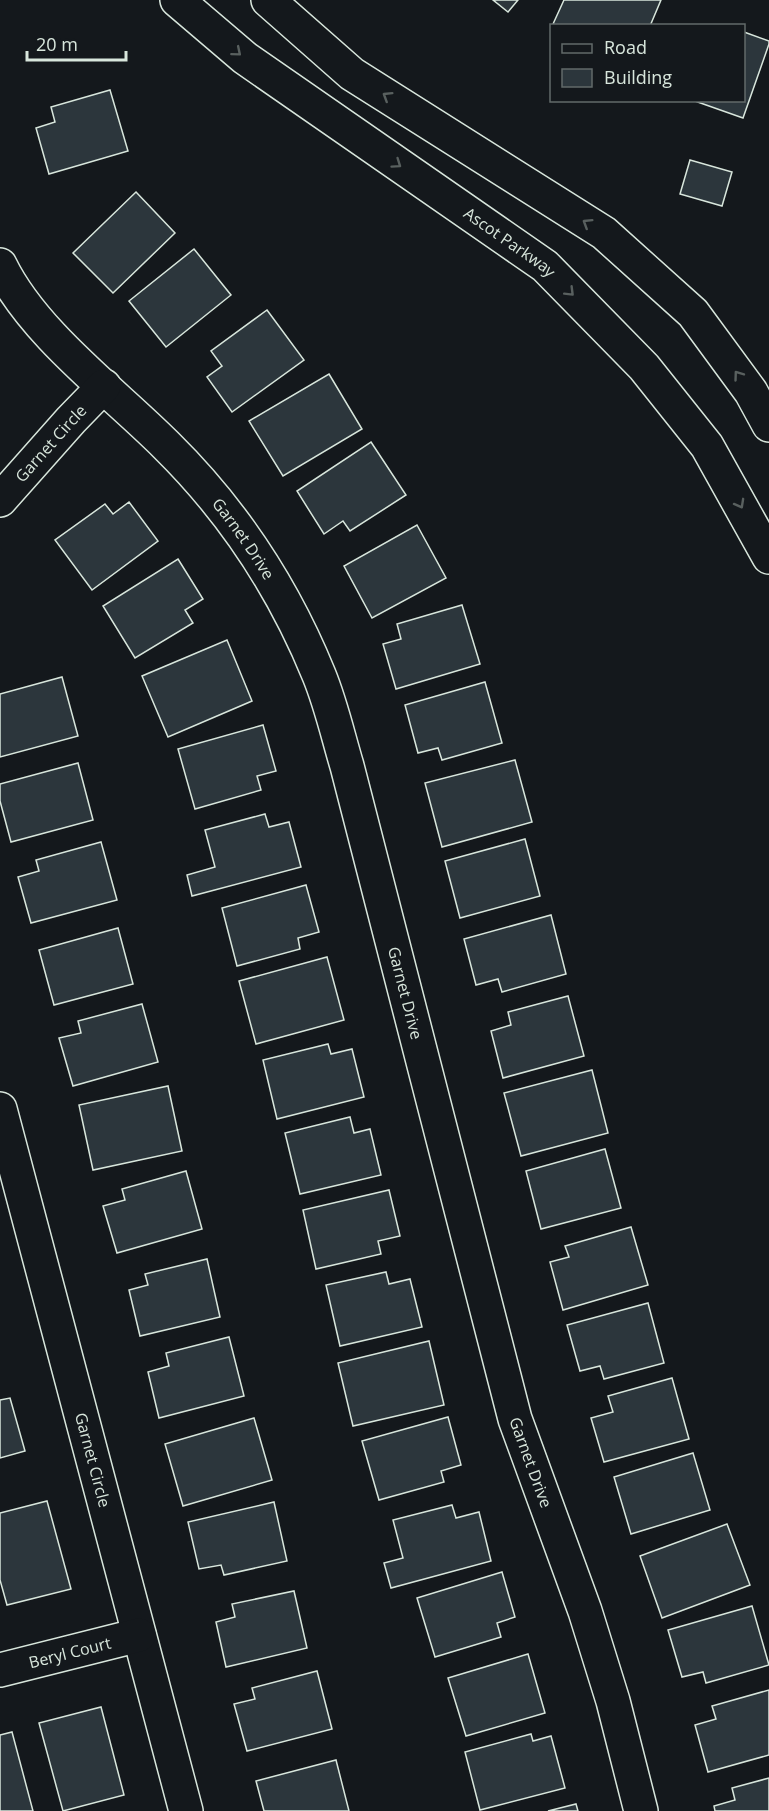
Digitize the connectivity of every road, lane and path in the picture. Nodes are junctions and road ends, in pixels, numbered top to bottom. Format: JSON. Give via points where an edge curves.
{"nodes":[{"id":1,"x":177,"y":0,"type":"edge"},
{"id":2,"x":268,"y":0,"type":"edge"},
{"id":3,"x":0,"y":265,"type":"edge"},
{"id":4,"x":104,"y":386,"type":"junction"},
{"id":5,"x":769,"y":425,"type":"edge"},
{"id":6,"x":0,"y":500,"type":"edge"},
{"id":7,"x":769,"y":557,"type":"edge"},
{"id":8,"x":0,"y":1109,"type":"edge"},
{"id":9,"x":139,"y":1635,"type":"junction"},
{"id":10,"x":0,"y":1670,"type":"edge"},
{"id":11,"x":186,"y":1811,"type":"edge"},
{"id":12,"x":641,"y":1811,"type":"edge"}],
"edges":[{"from":1,"to":7,"type":"street","name":"Ascot Parkway","one_way":true,"via":[[245,58],[544,266],[644,367],[707,446]]},
{"from":5,"to":2,"type":"street","one_way":true,"via":[[751,392],[693,313],[604,233],[352,74]]},
{"from":3,"to":4,"type":"street","name":"Garnet Drive","via":[[10,286],[47,332]]},
{"from":4,"to":6,"type":"street","name":"Garnet Circle"},
{"from":4,"to":12,"type":"street","name":"Garnet Drive","via":[[215,497],[292,614],[320,677],[347,766],[515,1419],[592,1633]]},
{"from":8,"to":9,"type":"street","name":"Garnet Circle"},
{"from":9,"to":10,"type":"street","name":"Beryl Court"},
{"from":9,"to":11,"type":"street","name":"Garnet Circle"}]}
